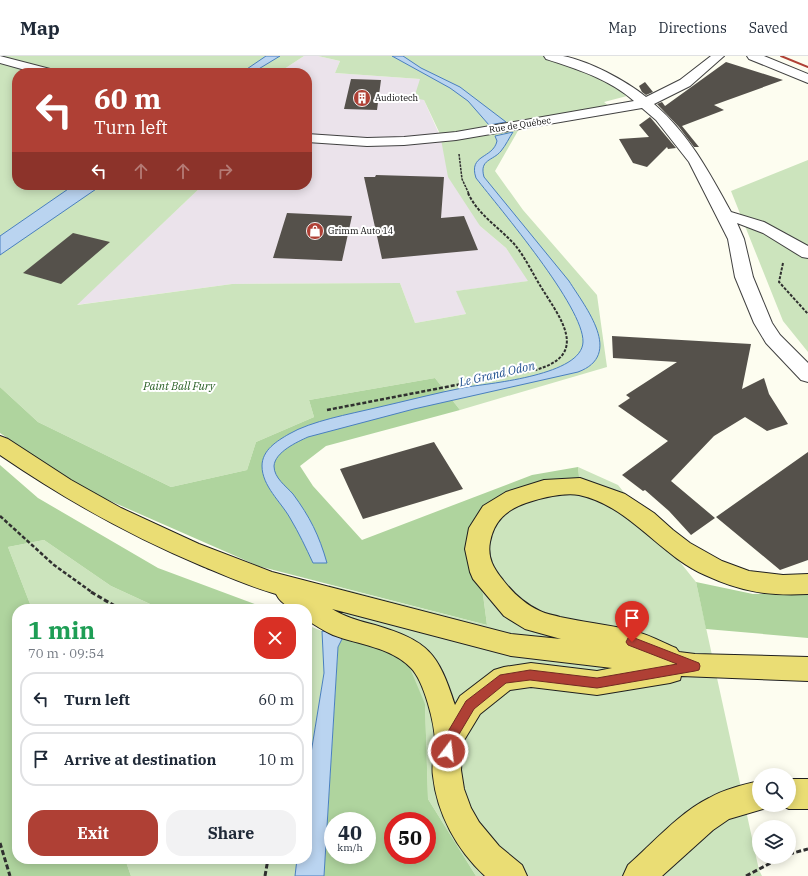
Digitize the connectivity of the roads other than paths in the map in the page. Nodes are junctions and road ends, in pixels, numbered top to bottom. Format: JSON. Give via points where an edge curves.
{"nodes":[{"id":1,"x":550,"y":56,"type":"edge"},
{"id":2,"x":718,"y":56,"type":"edge"},
{"id":3,"x":753,"y":56,"type":"edge"},
{"id":4,"x":0,"y":59,"type":"edge"},
{"id":5,"x":32,"y":68,"type":"edge"},
{"id":6,"x":808,"y":79,"type":"edge"},
{"id":7,"x":645,"y":103,"type":"junction"},
{"id":8,"x":312,"y":138,"type":"edge"},
{"id":9,"x":725,"y":216,"type":"junction"},
{"id":10,"x":808,"y":253,"type":"edge"},
{"id":11,"x":808,"y":375,"type":"edge"},
{"id":12,"x":0,"y":444,"type":"edge"},
{"id":13,"x":270,"y":582,"type":"junction"},
{"id":14,"x":808,"y":584,"type":"edge"},
{"id":15,"x":306,"y":604,"type":"edge"},
{"id":16,"x":312,"y":608,"type":"edge"},
{"id":17,"x":695,"y":666,"type":"junction"},
{"id":18,"x":808,"y":669,"type":"edge"},
{"id":19,"x":449,"y":740,"type":"junction"},
{"id":20,"x":796,"y":794,"type":"edge"},
{"id":21,"x":808,"y":794,"type":"edge"},
{"id":22,"x":752,"y":798,"type":"edge"},
{"id":23,"x":512,"y":876,"type":"edge"},
{"id":24,"x":639,"y":876,"type":"edge"}],
"edges":[{"from":1,"to":7,"type":"street","via":[[596,72]]},
{"from":2,"to":7,"type":"street","name":"Rue de Québec","via":[[685,83]]},
{"from":3,"to":6,"type":"street"},
{"from":4,"to":5,"type":"street"},
{"from":7,"to":8,"type":"street","name":"Rue de Québec","via":[[456,136],[367,142]]},
{"from":7,"to":9,"type":"street","via":[[661,117],[696,161]]},
{"from":9,"to":10,"type":"street","via":[[736,217],[784,237]]},
{"from":9,"to":11,"type":"street","via":[[736,239],[744,277],[763,323],[773,339]]},
{"from":12,"to":13,"type":"main road","via":[[64,487],[158,537]]},
{"from":13,"to":15,"type":"main road"},
{"from":13,"to":17,"type":"main road","via":[[511,645]]},
{"from":14,"to":17,"type":"main road","via":[[783,585],[748,581],[714,568],[682,550],[646,519],[617,500],[580,486],[544,488],[514,498],[491,512],[481,528],[477,549],[482,572],[513,608],[534,621],[632,642]]},
{"from":16,"to":19,"type":"main road","via":[[341,626],[409,649],[414,653],[422,661],[440,701]]},
{"from":17,"to":18,"type":"main road"},
{"from":17,"to":19,"type":"main road","via":[[597,683],[530,675],[504,679],[470,705]]},
{"from":19,"to":23,"type":"main road","via":[[447,774],[453,801],[465,827],[480,849],[499,869]]},
{"from":20,"to":21,"type":"main road"},
{"from":22,"to":24,"type":"main road","via":[[720,808],[702,819]]}]}
